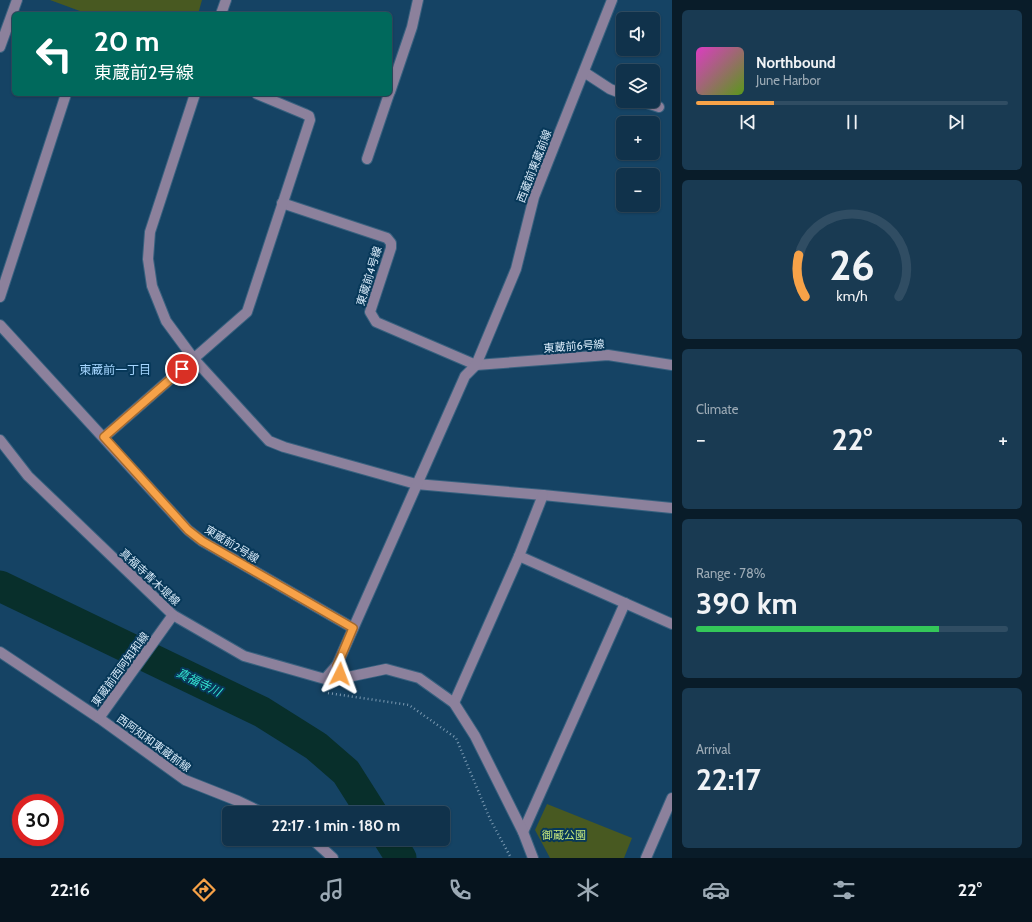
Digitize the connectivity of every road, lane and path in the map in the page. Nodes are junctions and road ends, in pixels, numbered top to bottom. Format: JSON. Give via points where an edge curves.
{"nodes":[{"id":1,"x":17,"y":0,"type":"edge"},
{"id":2,"x":226,"y":0,"type":"edge"},
{"id":3,"x":418,"y":0,"type":"edge"},
{"id":4,"x":612,"y":0,"type":"edge"},
{"id":5,"x":13,"y":12,"type":"edge"},
{"id":6,"x":222,"y":12,"type":"edge"},
{"id":7,"x":12,"y":14,"type":"edge"},
{"id":8,"x":0,"y":47,"type":"edge"},
{"id":9,"x":584,"y":72,"type":"junction"},
{"id":10,"x":392,"y":87,"type":"edge"},
{"id":11,"x":616,"y":91,"type":"edge"},
{"id":12,"x":65,"y":96,"type":"edge"},
{"id":13,"x":194,"y":96,"type":"edge"},
{"id":14,"x":262,"y":96,"type":"edge"},
{"id":15,"x":389,"y":96,"type":"edge"},
{"id":16,"x":367,"y":160,"type":"dead end"},
{"id":17,"x":282,"y":203,"type":"junction"},
{"id":18,"x":0,"y":297,"type":"edge"},
{"id":19,"x":0,"y":326,"type":"edge"},
{"id":20,"x":194,"y":359,"type":"junction"},
{"id":21,"x":476,"y":365,"type":"junction"},
{"id":22,"x":672,"y":365,"type":"edge"},
{"id":23,"x":104,"y":437,"type":"junction"},
{"id":24,"x":0,"y":440,"type":"edge"},
{"id":25,"x":416,"y":484,"type":"junction"},
{"id":26,"x":543,"y":495,"type":"junction"},
{"id":27,"x":672,"y":508,"type":"edge"},
{"id":28,"x":519,"y":556,"type":"junction"},
{"id":29,"x":625,"y":603,"type":"junction"},
{"id":30,"x":173,"y":615,"type":"junction"},
{"id":31,"x":672,"y":624,"type":"edge"},
{"id":32,"x":353,"y":628,"type":"junction"},
{"id":33,"x":0,"y":652,"type":"edge"},
{"id":34,"x":337,"y":666,"type":"junction"},
{"id":35,"x":325,"y":692,"type":"dead end"},
{"id":36,"x":454,"y":703,"type":"junction"},
{"id":37,"x":99,"y":718,"type":"junction"},
{"id":38,"x":672,"y":798,"type":"edge"},
{"id":39,"x":250,"y":806,"type":"edge"},
{"id":40,"x":523,"y":832,"type":"junction"},
{"id":41,"x":320,"y":846,"type":"edge"},
{"id":42,"x":333,"y":858,"type":"edge"},
{"id":43,"x":511,"y":858,"type":"edge"},
{"id":44,"x":533,"y":858,"type":"edge"},
{"id":45,"x":646,"y":858,"type":"edge"}],
"edges":[{"from":1,"to":5,"type":"street"},
{"from":2,"to":6,"type":"street"},
{"from":3,"to":10,"type":"street"},
{"from":4,"to":9,"type":"street","name":"西蔵前東蔵前線"},
{"from":7,"to":8,"type":"street"},
{"from":9,"to":11,"type":"street"},
{"from":9,"to":21,"type":"street","name":"西蔵前東蔵前線","via":[[534,197],[516,269]]},
{"from":12,"to":18,"type":"street"},
{"from":13,"to":20,"type":"street","via":[[152,220],[148,259],[157,302],[166,320]]},
{"from":14,"to":17,"type":"street","via":[[309,116],[310,120]]},
{"from":15,"to":16,"type":"street"},
{"from":17,"to":20,"type":"street","via":[[247,312]]},
{"from":17,"to":21,"type":"street","name":"東蔵前4号線","via":[[387,238],[391,242],[391,248],[370,312],[372,317],[376,322]]},
{"from":19,"to":23,"type":"street","name":"東蔵前2号線"},
{"from":20,"to":23,"type":"street"},
{"from":20,"to":25,"type":"street","via":[[269,442]]},
{"from":21,"to":22,"type":"street","name":"東蔵前6号線","via":[[608,355]]},
{"from":21,"to":25,"type":"street","name":"西蔵前東蔵前線","via":[[465,376]]},
{"from":23,"to":32,"type":"street","name":"東蔵前2号線","via":[[188,530],[202,541]]},
{"from":24,"to":30,"type":"street","name":"真福寺青木堤線","via":[[28,476]]},
{"from":25,"to":26,"type":"street"},
{"from":25,"to":32,"type":"street","name":"真福寺青木堤線"},
{"from":26,"to":27,"type":"street"},
{"from":26,"to":28,"type":"street"},
{"from":28,"to":29,"type":"street"},
{"from":28,"to":36,"type":"street"},
{"from":29,"to":31,"type":"street"},
{"from":29,"to":40,"type":"street"},
{"from":30,"to":34,"type":"street","name":"真福寺青木堤線","via":[[244,656],[325,679]]},
{"from":30,"to":37,"type":"street","name":"東蔵前西阿知和線"},
{"from":32,"to":34,"type":"street","name":"真福寺青木堤線"},
{"from":33,"to":37,"type":"street","name":"東蔵前西阿知和線"},
{"from":34,"to":36,"type":"street","via":[[340,674],[348,677],[386,669],[418,678]]},
{"from":35,"to":43,"type":"path","via":[[409,705],[456,738],[490,819]]},
{"from":36,"to":40,"type":"street","via":[[475,736]]},
{"from":37,"to":39,"type":"street","name":"西阿知和東蔵前線","via":[[185,780]]},
{"from":38,"to":45,"type":"street"},
{"from":40,"to":44,"type":"street"},
{"from":41,"to":42,"type":"street"}]}
